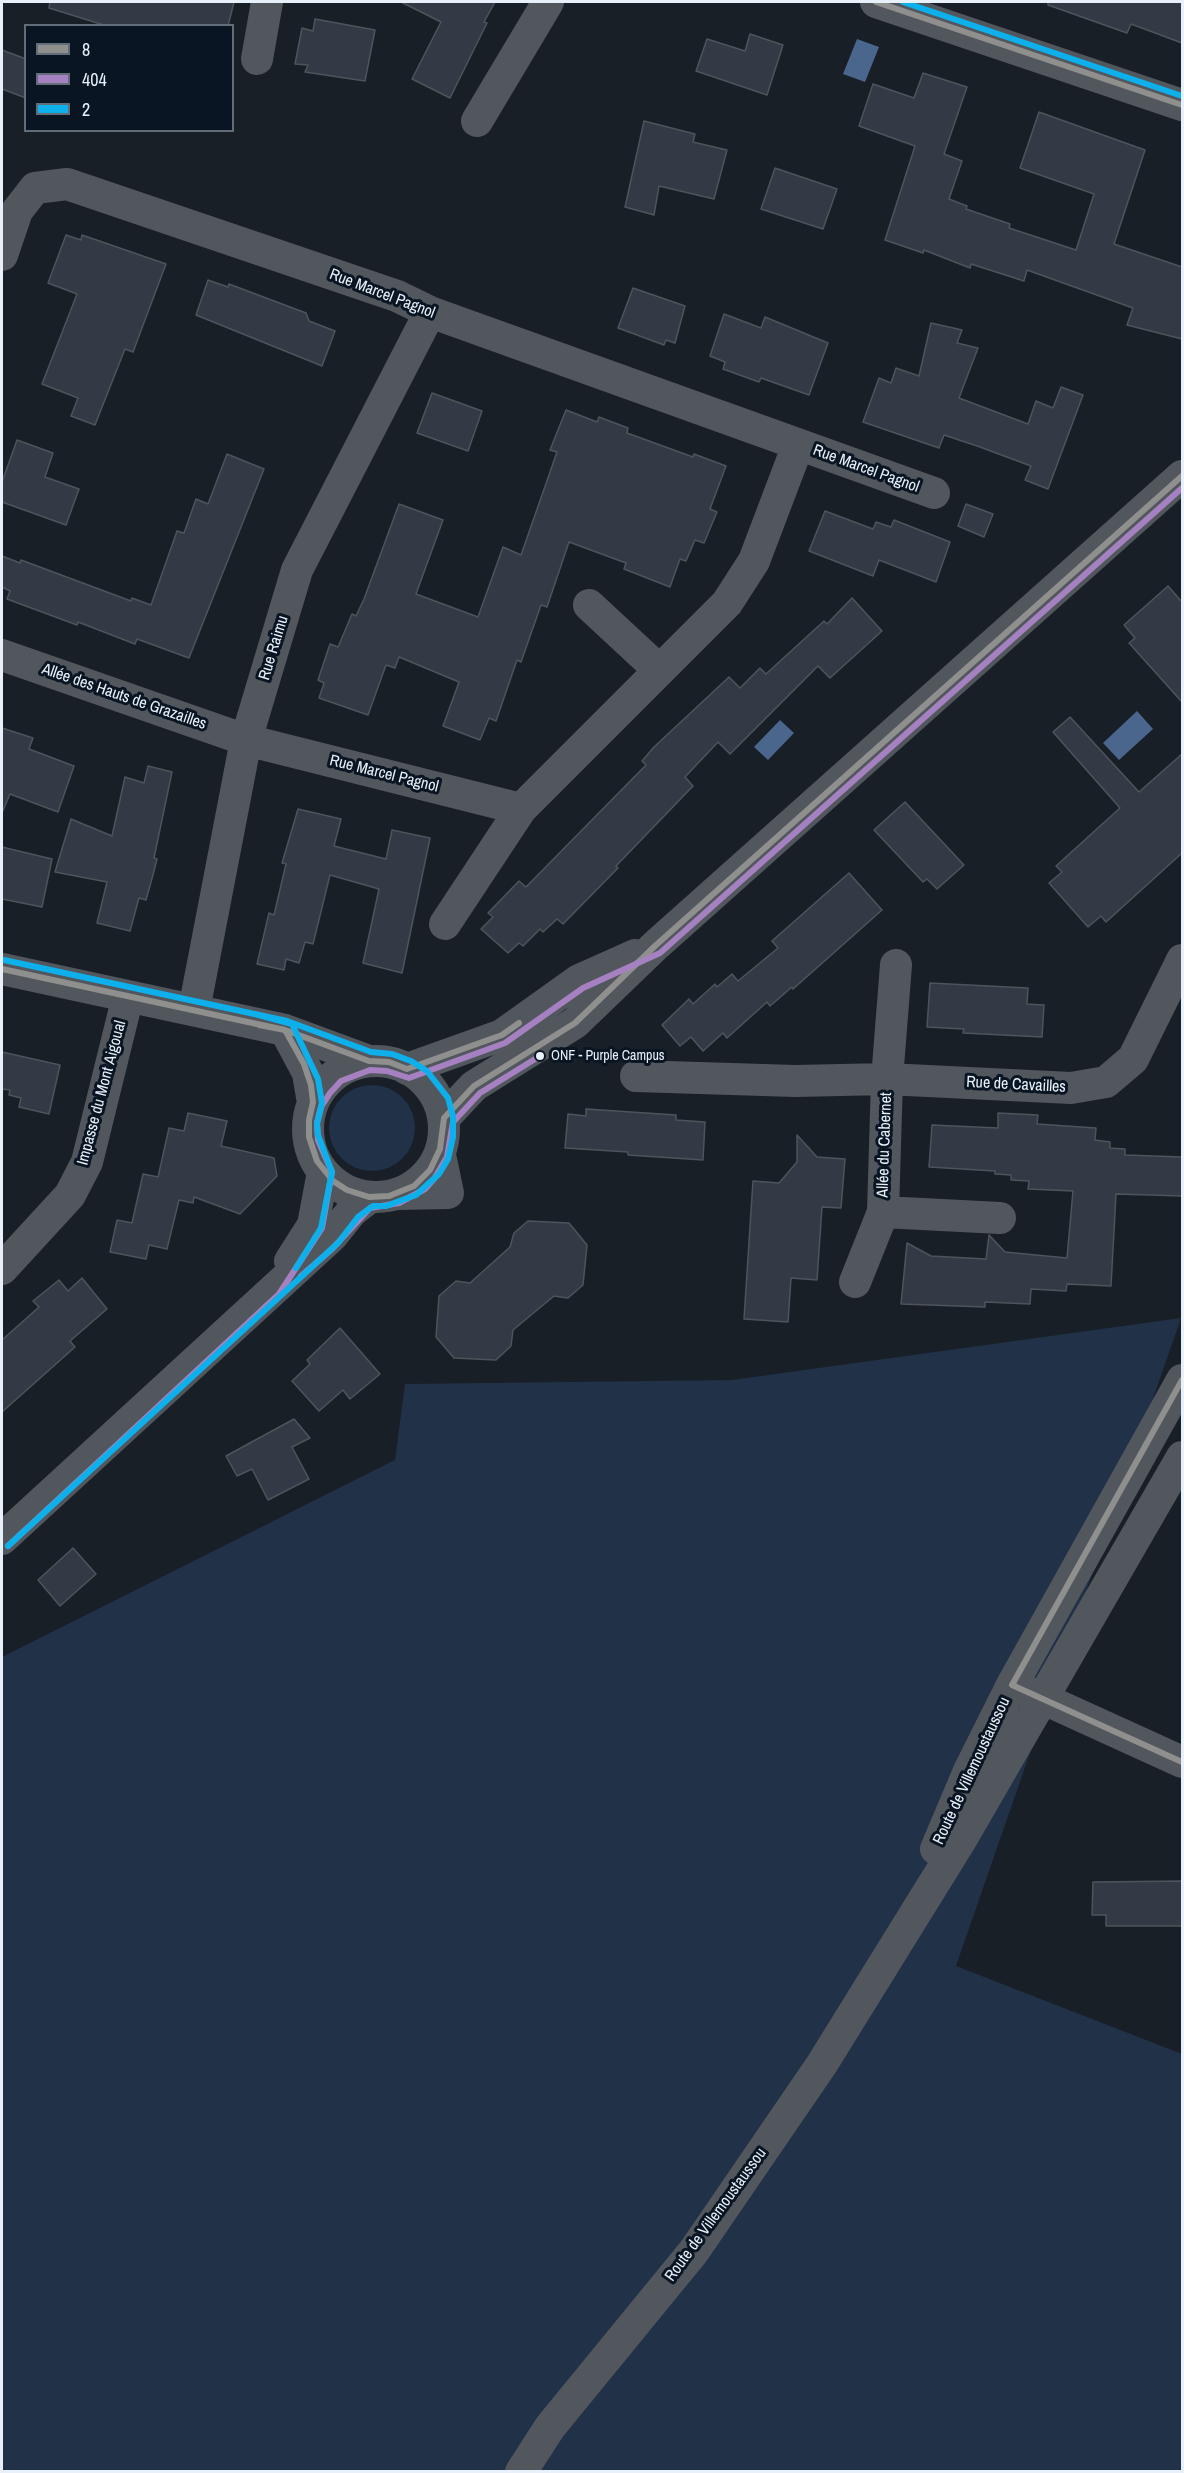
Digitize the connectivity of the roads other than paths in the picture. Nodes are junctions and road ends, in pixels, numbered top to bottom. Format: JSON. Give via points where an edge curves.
{"nodes":[{"id":1,"x":267,"y":2,"type":"edge"},
{"id":2,"x":548,"y":2,"type":"edge"},
{"id":3,"x":876,"y":2,"type":"edge"},
{"id":4,"x":257,"y":59,"type":"dead end"},
{"id":5,"x":1182,"y":105,"type":"edge"},
{"id":6,"x":477,"y":121,"type":"dead end"},
{"id":7,"x":2,"y":255,"type":"edge"},
{"id":8,"x":430,"y":312,"type":"junction"},
{"id":9,"x":798,"y":445,"type":"junction"},
{"id":10,"x":1182,"y":476,"type":"edge"},
{"id":11,"x":934,"y":494,"type":"dead end"},
{"id":12,"x":589,"y":605,"type":"dead end"},
{"id":13,"x":2,"y":655,"type":"edge"},
{"id":14,"x":659,"y":670,"type":"junction"},
{"id":15,"x":246,"y":740,"type":"junction"},
{"id":16,"x":521,"y":809,"type":"junction"},
{"id":17,"x":445,"y":924,"type":"dead end"},
{"id":18,"x":655,"y":946,"type":"junction"},
{"id":19,"x":1182,"y":960,"type":"edge"},
{"id":20,"x":896,"y":965,"type":"dead end"},
{"id":21,"x":2,"y":969,"type":"edge"},
{"id":22,"x":128,"y":996,"type":"junction"},
{"id":23,"x":194,"y":1010,"type":"junction"},
{"id":24,"x":285,"y":1030,"type":"junction"},
{"id":25,"x":369,"y":1061,"type":"junction"},
{"id":26,"x":407,"y":1069,"type":"junction"},
{"id":27,"x":636,"y":1076,"type":"dead end"},
{"id":28,"x":887,"y":1079,"type":"junction"},
{"id":29,"x":313,"y":1103,"type":"junction"},
{"id":30,"x":444,"y":1118,"type":"junction"},
{"id":31,"x":323,"y":1172,"type":"junction"},
{"id":32,"x":384,"y":1195,"type":"junction"},
{"id":33,"x":883,"y":1212,"type":"junction"},
{"id":34,"x":1000,"y":1218,"type":"dead end"},
{"id":35,"x":2,"y":1269,"type":"edge"},
{"id":36,"x":855,"y":1282,"type":"dead end"},
{"id":37,"x":272,"y":1289,"type":"junction"},
{"id":38,"x":1182,"y":1380,"type":"edge"},
{"id":39,"x":1182,"y":1457,"type":"edge"},
{"id":40,"x":2,"y":1539,"type":"edge"},
{"id":41,"x":1012,"y":1685,"type":"junction"},
{"id":42,"x":1042,"y":1697,"type":"junction"},
{"id":43,"x":1182,"y":1762,"type":"edge"},
{"id":44,"x":893,"y":1946,"type":"junction"},
{"id":45,"x":521,"y":2472,"type":"edge"}],
"edges":[{"from":1,"to":4,"type":"street"},
{"from":2,"to":6,"type":"street"},
{"from":3,"to":5,"type":"street"},
{"from":7,"to":8,"type":"street","name":"Rue Marcel Pagnol","via":[[17,211],[35,188],[67,184],[397,296]]},
{"from":8,"to":9,"type":"street","name":"Rue Marcel Pagnol"},
{"from":8,"to":15,"type":"street","name":"Rue Raimu","via":[[297,570]]},
{"from":9,"to":11,"type":"street","name":"Rue Marcel Pagnol"},
{"from":9,"to":14,"type":"street","name":"Rue Marcel Pagnol","via":[[754,561],[727,603]]},
{"from":10,"to":18,"type":"street"},
{"from":12,"to":14,"type":"street"},
{"from":13,"to":15,"type":"street","name":"Allée des Hauts de Grazailles"},
{"from":14,"to":16,"type":"street","name":"Rue Marcel Pagnol"},
{"from":15,"to":16,"type":"street","name":"Rue Marcel Pagnol"},
{"from":15,"to":23,"type":"street","name":"Rue Raimu"},
{"from":16,"to":17,"type":"street","name":"Rue Marcel Pagnol"},
{"from":18,"to":26,"type":"street","via":[[579,980],[502,1035]]},
{"from":18,"to":30,"type":"street","via":[[575,1023],[474,1086]]},
{"from":19,"to":28,"type":"street","name":"Rue de Cavailles","via":[[1133,1059],[1106,1082],[1071,1088]]},
{"from":20,"to":28,"type":"street"},
{"from":21,"to":22,"type":"street"},
{"from":22,"to":23,"type":"street"},
{"from":22,"to":35,"type":"street","name":"Impasse du Mont Aigoual","via":[[87,1162],[69,1195]]},
{"from":23,"to":24,"type":"street"},
{"from":24,"to":25,"type":"street"},
{"from":24,"to":29,"type":"street","via":[[308,1073]]},
{"from":25,"to":26,"type":"street"},
{"from":25,"to":29,"type":"street","via":[[336,1074]]},
{"from":26,"to":30,"type":"street","via":[[432,1090]]},
{"from":27,"to":28,"type":"street","name":"Rue de Cavailles","via":[[795,1081]]},
{"from":28,"to":33,"type":"street","name":"Allée du Cabernet"},
{"from":29,"to":31,"type":"street","via":[[308,1122],[309,1142]]},
{"from":30,"to":32,"type":"street","via":[[440,1155],[423,1179]]},
{"from":31,"to":32,"type":"street","via":[[354,1194]]},
{"from":31,"to":37,"type":"street","via":[[313,1224]]},
{"from":32,"to":37,"type":"street","via":[[352,1211],[332,1236]]},
{"from":33,"to":34,"type":"street","name":"Allée du Cabernet"},
{"from":33,"to":36,"type":"street","name":"Allée du Cabernet"},
{"from":37,"to":40,"type":"street"},
{"from":38,"to":41,"type":"street","name":"Route de Villemoustaussou"},
{"from":39,"to":42,"type":"street","name":"Route de Villemoustaussou"},
{"from":41,"to":42,"type":"street"},
{"from":41,"to":44,"type":"street","name":"Route de Villemoustaussou","via":[[969,1771]]},
{"from":42,"to":43,"type":"street"},
{"from":42,"to":44,"type":"street","name":"Route de Villemoustaussou","via":[[962,1838]]},
{"from":44,"to":45,"type":"street","name":"Route de Villemoustaussou","via":[[822,2064],[694,2252],[550,2427]]}]}
